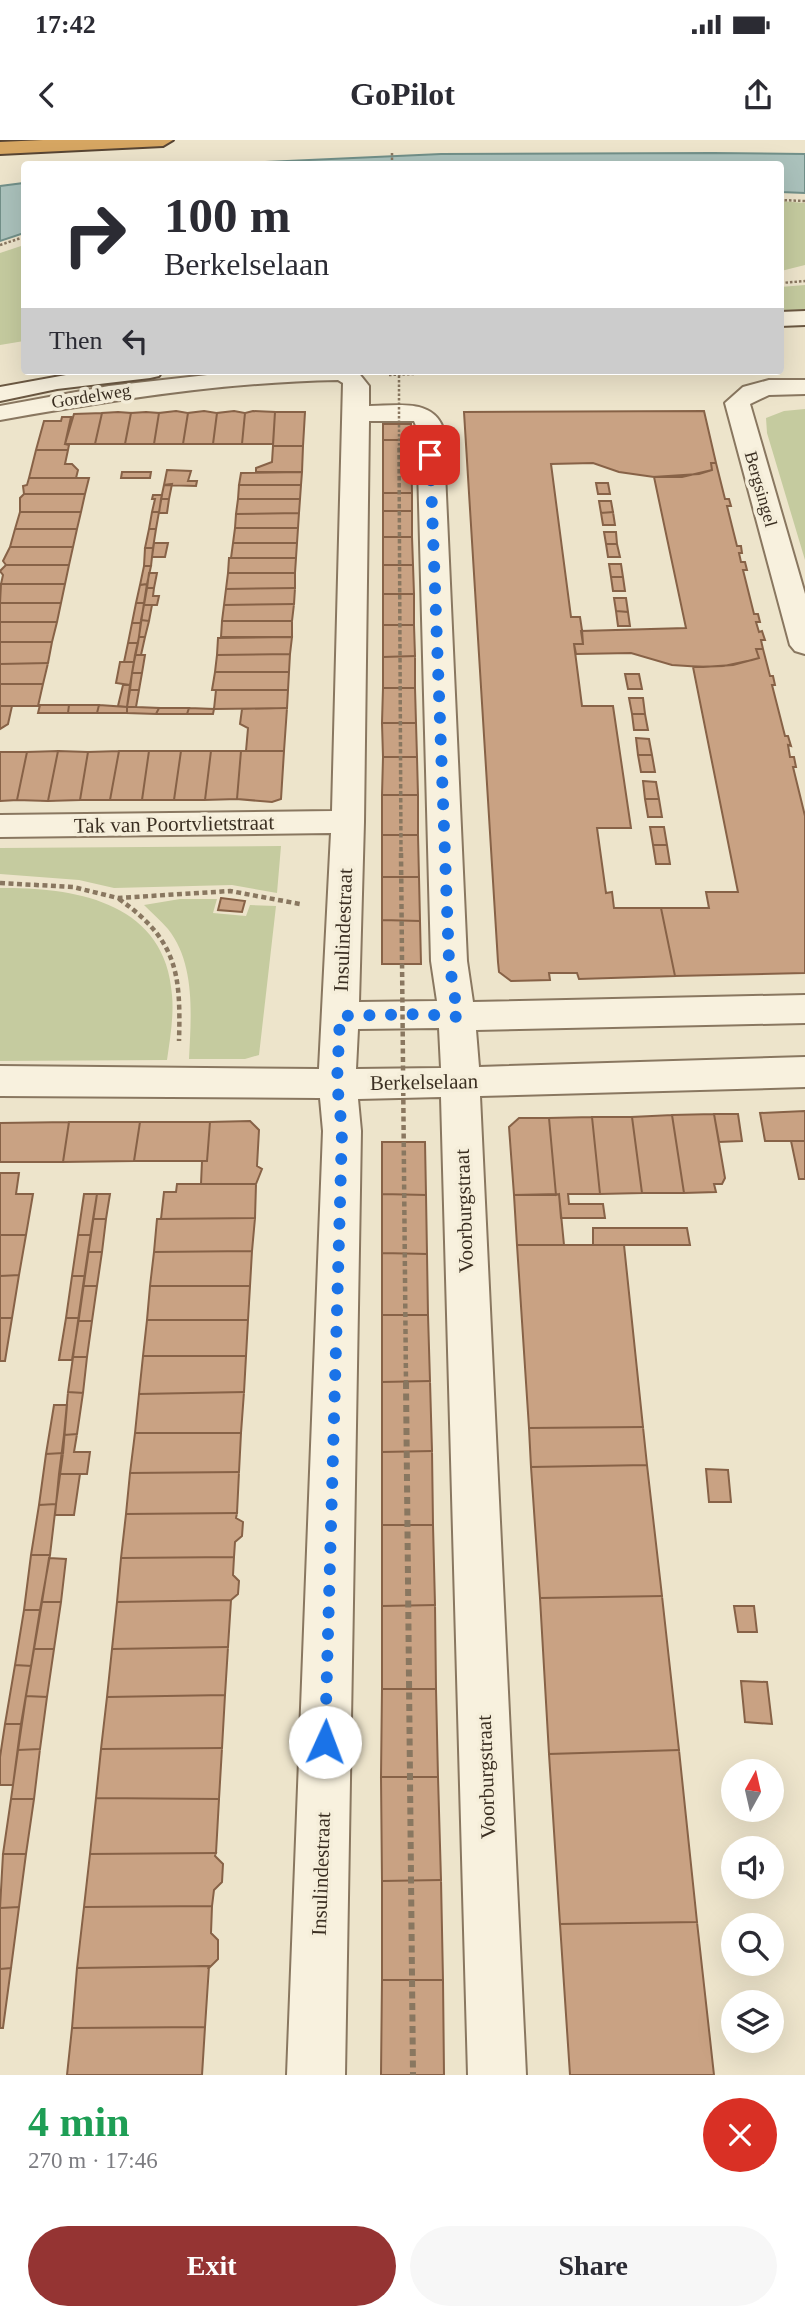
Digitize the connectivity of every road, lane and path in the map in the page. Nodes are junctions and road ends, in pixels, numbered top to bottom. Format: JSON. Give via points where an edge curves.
{"nodes":[{"id":1,"x":163,"y":140,"type":"edge"},
{"id":2,"x":0,"y":148,"type":"edge"},
{"id":3,"x":392,"y":153,"type":"dead end"},
{"id":4,"x":392,"y":161,"type":"edge"},
{"id":5,"x":784,"y":200,"type":"edge"},
{"id":6,"x":805,"y":201,"type":"edge"},
{"id":7,"x":21,"y":238,"type":"edge"},
{"id":8,"x":0,"y":245,"type":"edge"},
{"id":9,"x":805,"y":279,"type":"edge"},
{"id":10,"x":784,"y":282,"type":"edge"},
{"id":11,"x":784,"y":318,"type":"edge"},
{"id":12,"x":805,"y":318,"type":"edge"},
{"id":13,"x":21,"y":370,"type":"edge"},
{"id":14,"x":0,"y":374,"type":"edge"},
{"id":15,"x":116,"y":375,"type":"edge"},
{"id":16,"x":278,"y":375,"type":"edge"},
{"id":17,"x":320,"y":375,"type":"edge"},
{"id":18,"x":399,"y":375,"type":"edge"},
{"id":19,"x":805,"y":387,"type":"edge"},
{"id":20,"x":0,"y":394,"type":"edge"},
{"id":21,"x":353,"y":394,"type":"junction"},
{"id":22,"x":0,"y":413,"type":"edge"},
{"id":23,"x":805,"y":645,"type":"edge"},
{"id":24,"x":348,"y":822,"type":"junction"},
{"id":25,"x":0,"y":826,"type":"edge"},
{"id":26,"x":0,"y":883,"type":"edge"},
{"id":27,"x":118,"y":898,"type":"junction"},
{"id":28,"x":343,"y":911,"type":"junction"},
{"id":29,"x":805,"y":1009,"type":"edge"},
{"id":30,"x":340,"y":1016,"type":"junction"},
{"id":31,"x":458,"y":1017,"type":"junction"},
{"id":32,"x":805,"y":1072,"type":"edge"},
{"id":33,"x":176,"y":1080,"type":"junction"},
{"id":34,"x":462,"y":1081,"type":"junction"},
{"id":35,"x":0,"y":1082,"type":"edge"},
{"id":36,"x":337,"y":1082,"type":"junction"},
{"id":37,"x":316,"y":2075,"type":"edge"},
{"id":38,"x":413,"y":2075,"type":"edge"},
{"id":39,"x":497,"y":2075,"type":"edge"}],
"edges":[{"from":1,"to":2,"type":"highway"},
{"from":3,"to":4,"type":"path"},
{"from":5,"to":6,"type":"path"},
{"from":7,"to":8,"type":"path"},
{"from":9,"to":10,"type":"path"},
{"from":11,"to":12,"type":"street"},
{"from":13,"to":14,"type":"street"},
{"from":15,"to":20,"type":"street","name":"Gordelweg"},
{"from":16,"to":22,"type":"street","name":"Gordelweg","via":[[109,393]]},
{"from":17,"to":21,"type":"street","name":"Gordelweg"},
{"from":18,"to":38,"type":"path","bridge":true},
{"from":19,"to":23,"type":"street","name":"Bergsingel","via":[[760,389],[737,403]]},
{"from":21,"to":24,"type":"street","name":"Insulindestraat"},
{"from":21,"to":31,"type":"street","name":"Voorburgstraat","via":[[428,421],[449,961]]},
{"from":24,"to":25,"type":"street","name":"Tak van Poortvlietstraat"},
{"from":24,"to":28,"type":"street","name":"Insulindestraat"},
{"from":26,"to":27,"type":"path","via":[[73,887]]},
{"from":27,"to":28,"type":"path","via":[[230,891]]},
{"from":27,"to":33,"type":"path","via":[[160,931],[174,961],[180,1009]]},
{"from":28,"to":30,"type":"street","name":"Insulindestraat"},
{"from":29,"to":31,"type":"street"},
{"from":30,"to":31,"type":"street"},
{"from":30,"to":36,"type":"street","name":"Insulindestraat"},
{"from":31,"to":34,"type":"street","name":"Voorburgstraat"},
{"from":32,"to":34,"type":"street","name":"Berkelselaan"},
{"from":33,"to":35,"type":"street","name":"Berkelselaan"},
{"from":33,"to":36,"type":"street","name":"Berkelselaan"},
{"from":34,"to":36,"type":"street","name":"Berkelselaan"},
{"from":34,"to":39,"type":"street","name":"Voorburgstraat"},
{"from":36,"to":37,"type":"street","name":"Insulindestraat","via":[[342,1131]]}]}
